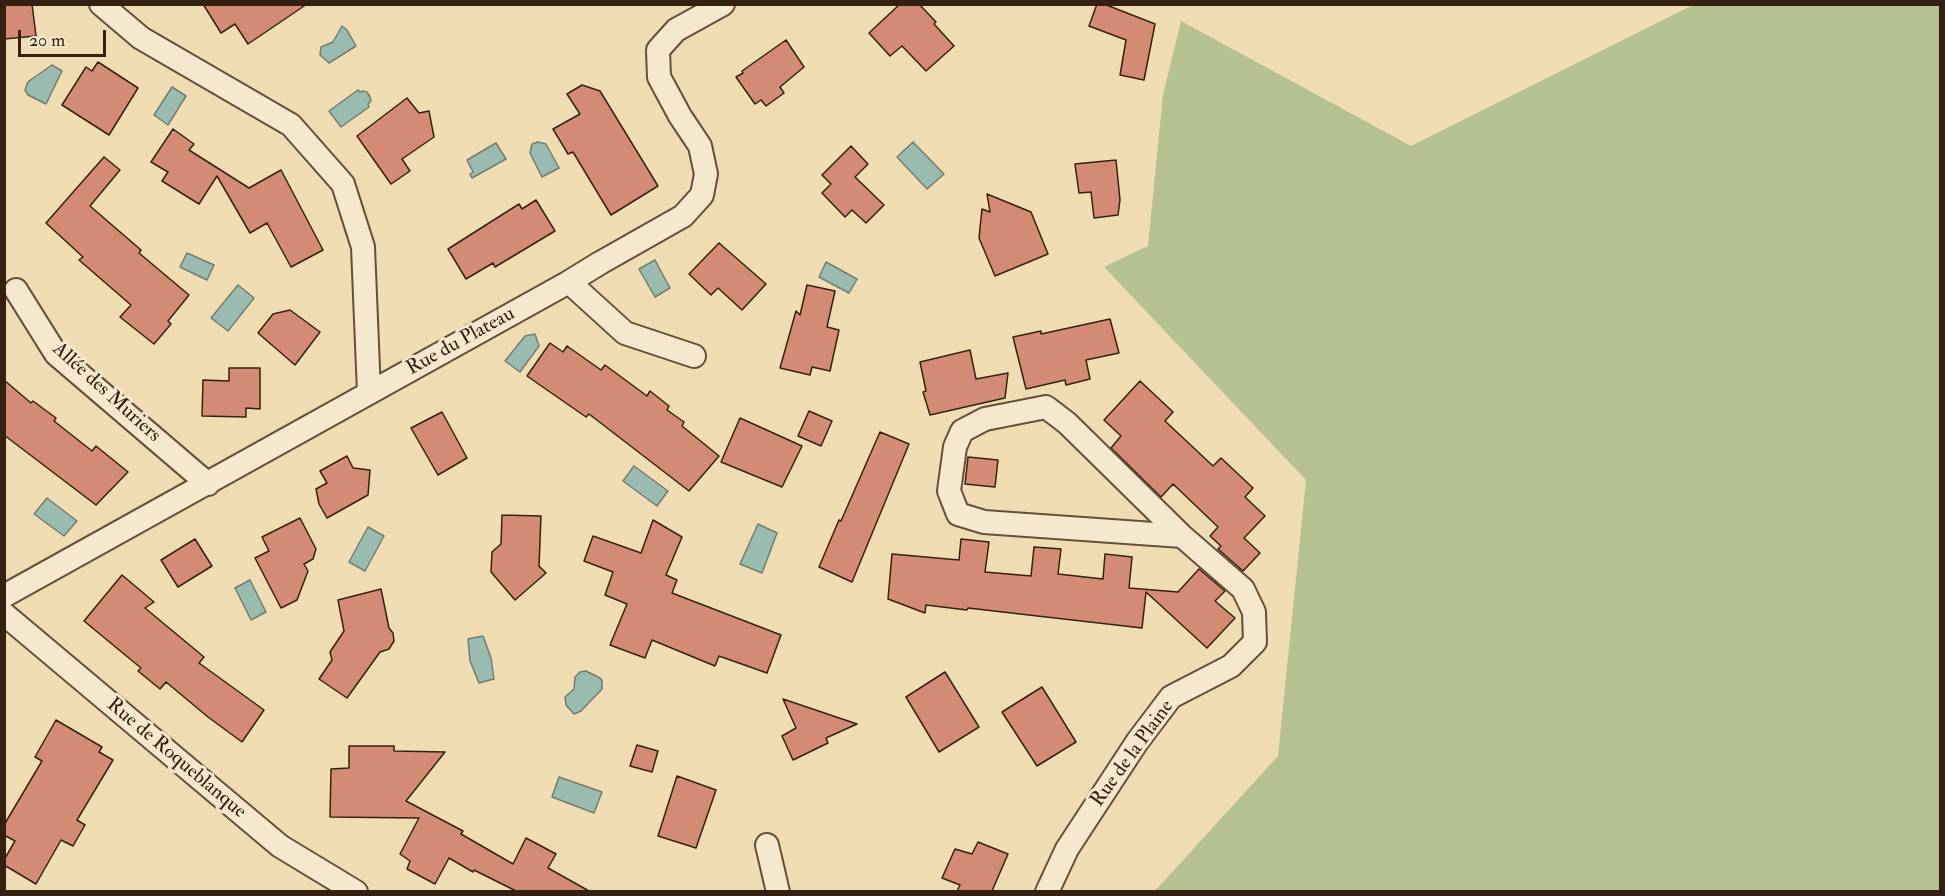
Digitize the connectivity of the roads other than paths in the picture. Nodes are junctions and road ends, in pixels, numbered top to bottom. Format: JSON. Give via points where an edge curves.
{"nodes":[{"id":1,"x":101,"y":4,"type":"edge"},
{"id":2,"x":723,"y":4,"type":"edge"},
{"id":3,"x":569,"y":282,"type":"junction"},
{"id":4,"x":16,"y":290,"type":"dead end"},
{"id":5,"x":694,"y":356,"type":"dead end"},
{"id":6,"x":369,"y":393,"type":"junction"},
{"id":7,"x":208,"y":484,"type":"junction"},
{"id":8,"x":1182,"y":536,"type":"junction"},
{"id":9,"x":4,"y":596,"type":"edge"},
{"id":10,"x":4,"y":614,"type":"edge"},
{"id":11,"x":767,"y":844,"type":"dead end"},
{"id":12,"x":356,"y":891,"type":"edge"},
{"id":13,"x":778,"y":891,"type":"edge"},
{"id":14,"x":1047,"y":891,"type":"edge"}],
"edges":[{"from":1,"to":6,"type":"street","via":[[141,38],[291,126],[343,184],[363,247]]},
{"from":2,"to":3,"type":"street","name":"Rue du Plateau","via":[[676,30],[657,50],[659,77],[700,146],[706,174],[702,195],[683,216]]},
{"from":3,"to":5,"type":"street","via":[[626,333]]},
{"from":3,"to":6,"type":"street","name":"Rue du Plateau"},
{"from":4,"to":7,"type":"street","name":"Allée des Muriers","via":[[56,354]]},
{"from":6,"to":7,"type":"street","name":"Rue du Plateau"},
{"from":7,"to":9,"type":"street","name":"Rue du Plateau"},
{"from":8,"to":8,"type":"street","via":[[984,522],[958,514],[949,491],[955,447],[962,431],[985,418],[1046,407]]},
{"from":8,"to":14,"type":"street","name":"Rue de la Plaine","via":[[1243,590],[1254,612],[1255,642],[1231,666],[1171,697],[1137,741],[1067,849]]},
{"from":10,"to":12,"type":"street","name":"Rue de Roqueblanque","via":[[280,846]]},
{"from":11,"to":13,"type":"street"}]}
